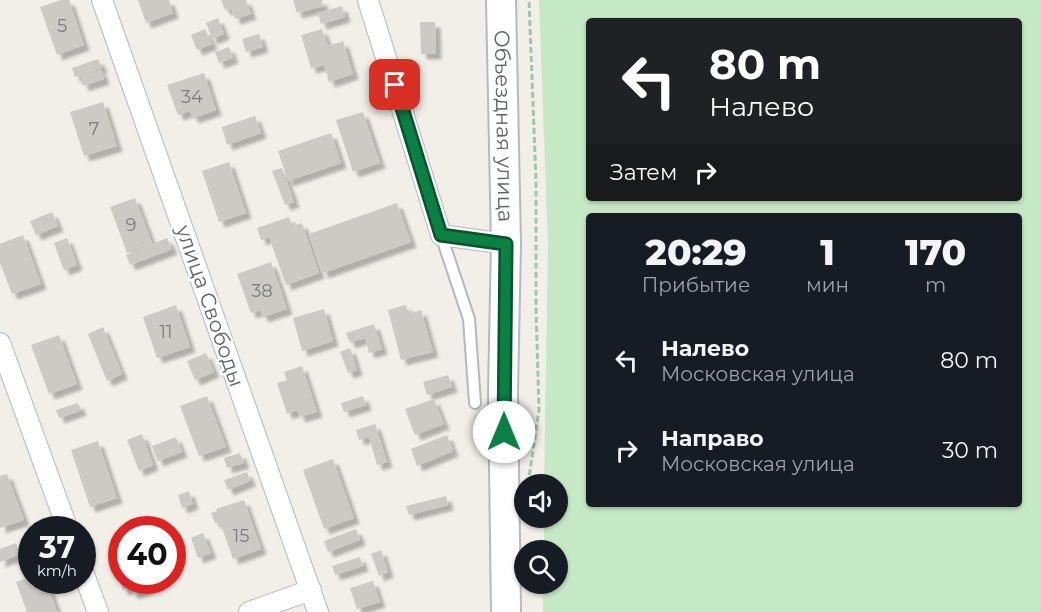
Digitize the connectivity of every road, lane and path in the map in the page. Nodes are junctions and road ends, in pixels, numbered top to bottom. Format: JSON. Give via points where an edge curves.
{"nodes":[{"id":1,"x":102,"y":0,"type":"edge"},
{"id":2,"x":368,"y":0,"type":"edge"},
{"id":3,"x":501,"y":0,"type":"edge"},
{"id":4,"x":529,"y":0,"type":"edge"},
{"id":5,"x":441,"y":235,"type":"junction"},
{"id":6,"x":506,"y":244,"type":"junction"},
{"id":7,"x":0,"y":343,"type":"edge"},
{"id":8,"x":475,"y":403,"type":"dead end"},
{"id":9,"x":529,"y":474,"type":"edge"},
{"id":10,"x":63,"y":516,"type":"edge"},
{"id":11,"x":311,"y":590,"type":"junction"},
{"id":12,"x":91,"y":594,"type":"edge"},
{"id":13,"x":98,"y":612,"type":"edge"},
{"id":14,"x":249,"y":612,"type":"edge"},
{"id":15,"x":318,"y":612,"type":"edge"},
{"id":16,"x":506,"y":612,"type":"edge"}],
"edges":[{"from":1,"to":11,"type":"street","name":"улица Свободы"},
{"from":2,"to":5,"type":"street"},
{"from":3,"to":6,"type":"street","name":"Объездная улица"},
{"from":4,"to":9,"type":"path","via":[[539,410]]},
{"from":5,"to":6,"type":"street"},
{"from":5,"to":8,"type":"lane","via":[[469,319]]},
{"from":6,"to":16,"type":"street","name":"Объездная улица"},
{"from":7,"to":10,"type":"street"},
{"from":11,"to":14,"type":"street"},
{"from":11,"to":15,"type":"street","name":"улица Свободы"},
{"from":12,"to":13,"type":"street"}]}
